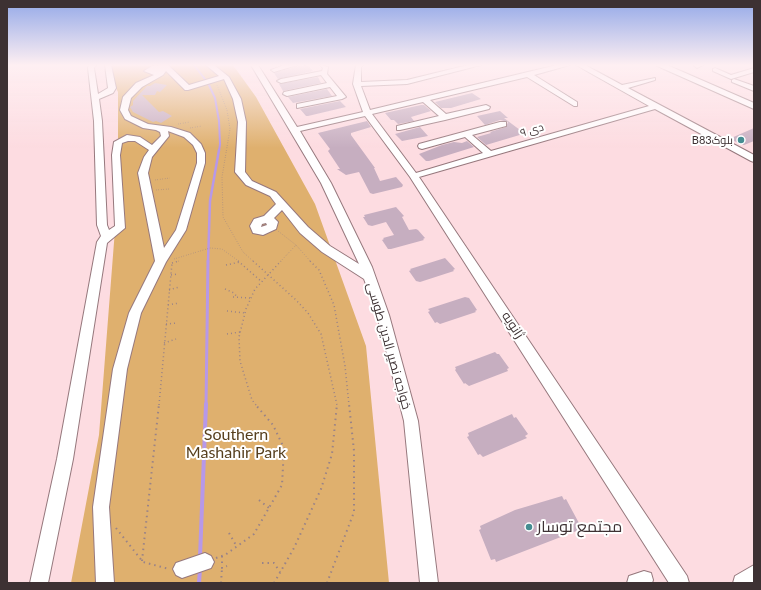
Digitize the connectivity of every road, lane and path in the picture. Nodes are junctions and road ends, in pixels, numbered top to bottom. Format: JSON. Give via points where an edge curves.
{"nodes":[{"id":1,"x":94,"y":93,"type":"edge"},
{"id":2,"x":107,"y":93,"type":"edge"},
{"id":3,"x":131,"y":93,"type":"edge"},
{"id":4,"x":218,"y":93,"type":"edge"},
{"id":5,"x":234,"y":93,"type":"edge"},
{"id":6,"x":271,"y":93,"type":"edge"},
{"id":7,"x":294,"y":93,"type":"edge"},
{"id":8,"x":339,"y":93,"type":"edge"},
{"id":9,"x":360,"y":93,"type":"edge"},
{"id":10,"x":452,"y":93,"type":"edge"},
{"id":11,"x":556,"y":93,"type":"edge"},
{"id":12,"x":630,"y":93,"type":"edge"},
{"id":13,"x":722,"y":93,"type":"edge"},
{"id":14,"x":738,"y":93,"type":"edge"},
{"id":15,"x":287,"y":94,"type":"dead end"},
{"id":16,"x":95,"y":98,"type":"junction"},
{"id":17,"x":425,"y":99,"type":"junction"},
{"id":18,"x":754,"y":99,"type":"edge"},
{"id":19,"x":574,"y":104,"type":"dead end"},
{"id":20,"x":300,"y":106,"type":"dead end"},
{"id":21,"x":657,"y":106,"type":"junction"},
{"id":22,"x":754,"y":106,"type":"edge"},
{"id":23,"x":486,"y":107,"type":"dead end"},
{"id":24,"x":367,"y":112,"type":"junction"},
{"id":25,"x":445,"y":118,"type":"junction"},
{"id":26,"x":180,"y":121,"type":"dead end"},
{"id":27,"x":180,"y":124,"type":"dead end"},
{"id":28,"x":503,"y":124,"type":"dead end"},
{"id":29,"x":159,"y":128,"type":"junction"},
{"id":30,"x":400,"y":128,"type":"dead end"},
{"id":31,"x":295,"y":130,"type":"junction"},
{"id":32,"x":466,"y":134,"type":"junction"},
{"id":33,"x":422,"y":146,"type":"dead end"},
{"id":34,"x":153,"y":149,"type":"junction"},
{"id":35,"x":99,"y":150,"type":"junction"},
{"id":36,"x":116,"y":152,"type":"junction"},
{"id":37,"x":489,"y":154,"type":"junction"},
{"id":38,"x":754,"y":160,"type":"edge"},
{"id":39,"x":414,"y":176,"type":"junction"},
{"id":40,"x":144,"y":177,"type":"junction"},
{"id":41,"x":170,"y":178,"type":"dead end"},
{"id":42,"x":146,"y":189,"type":"junction"},
{"id":43,"x":169,"y":189,"type":"dead end"},
{"id":44,"x":282,"y":204,"type":"junction"},
{"id":45,"x":269,"y":223,"type":"joint"},
{"id":46,"x":107,"y":236,"type":"junction"},
{"id":47,"x":296,"y":245,"type":"junction"},
{"id":48,"x":168,"y":261,"type":"junction"},
{"id":49,"x":179,"y":261,"type":"dead end"},
{"id":50,"x":240,"y":262,"type":"junction"},
{"id":51,"x":226,"y":266,"type":"dead end"},
{"id":52,"x":178,"y":274,"type":"dead end"},
{"id":53,"x":171,"y":275,"type":"junction"},
{"id":54,"x":268,"y":275,"type":"junction"},
{"id":55,"x":370,"y":276,"type":"junction"},
{"id":56,"x":262,"y":282,"type":"junction"},
{"id":57,"x":179,"y":287,"type":"dead end"},
{"id":58,"x":226,"y":289,"type":"dead end"},
{"id":59,"x":169,"y":290,"type":"junction"},
{"id":60,"x":233,"y":297,"type":"dead end"},
{"id":61,"x":237,"y":297,"type":"junction"},
{"id":62,"x":251,"y":298,"type":"junction"},
{"id":63,"x":180,"y":303,"type":"dead end"},
{"id":64,"x":168,"y":306,"type":"junction"},
{"id":65,"x":228,"y":311,"type":"dead end"},
{"id":66,"x":245,"y":313,"type":"junction"},
{"id":67,"x":177,"y":323,"type":"dead end"},
{"id":68,"x":166,"y":324,"type":"junction"},
{"id":69,"x":240,"y":332,"type":"junction"},
{"id":70,"x":227,"y":334,"type":"dead end"},
{"id":71,"x":176,"y":339,"type":"dead end"},
{"id":72,"x":164,"y":343,"type":"junction"},
{"id":73,"x":259,"y":500,"type":"dead end"},
{"id":74,"x":269,"y":508,"type":"junction"},
{"id":75,"x":112,"y":524,"type":"dead end"},
{"id":76,"x":229,"y":533,"type":"dead end"},
{"id":77,"x":237,"y":547,"type":"junction"},
{"id":78,"x":222,"y":556,"type":"junction"},
{"id":79,"x":142,"y":561,"type":"junction"},
{"id":80,"x":205,"y":562,"type":"joint"},
{"id":81,"x":262,"y":563,"type":"dead end"},
{"id":82,"x":227,"y":566,"type":"dead end"},
{"id":83,"x":222,"y":568,"type":"junction"},
{"id":84,"x":182,"y":569,"type":"joint"},
{"id":85,"x":280,"y":572,"type":"junction"},
{"id":86,"x":754,"y":574,"type":"edge"},
{"id":87,"x":39,"y":583,"type":"edge"},
{"id":88,"x":105,"y":583,"type":"edge"},
{"id":89,"x":221,"y":583,"type":"edge"},
{"id":90,"x":274,"y":583,"type":"edge"},
{"id":91,"x":327,"y":583,"type":"edge"},
{"id":92,"x":429,"y":583,"type":"edge"},
{"id":93,"x":680,"y":583,"type":"edge"},
{"id":94,"x":742,"y":583,"type":"edge"}],
"edges":[{"from":1,"to":16,"type":"street"},
{"from":2,"to":16,"type":"street"},
{"from":3,"to":29,"type":"street","via":[[127,97],[124,110],[128,117],[146,126]]},
{"from":4,"to":54,"type":"path","via":[[227,110],[230,129],[222,177],[223,217],[243,252]]},
{"from":5,"to":44,"type":"street","via":[[242,122],[240,172],[249,183],[274,194]]},
{"from":6,"to":31,"type":"street","name":"خواجه نصیر الدین طوسی"},
{"from":7,"to":15,"type":"street"},
{"from":8,"to":20,"type":"street","via":[[342,97]]},
{"from":9,"to":24,"type":"street","name":"ژانویه"},
{"from":10,"to":17,"type":"street"},
{"from":11,"to":19,"type":"street"},
{"from":12,"to":21,"type":"street"},
{"from":13,"to":22,"type":"main road"},
{"from":14,"to":18,"type":"main road"},
{"from":16,"to":35,"type":"street"},
{"from":17,"to":24,"type":"street"},
{"from":17,"to":25,"type":"street"},
{"from":21,"to":37,"type":"street","name":"۹ دی"},
{"from":21,"to":38,"type":"street"},
{"from":23,"to":25,"type":"street"},
{"from":24,"to":31,"type":"street"},
{"from":24,"to":39,"type":"street","name":"ژانویه"},
{"from":25,"to":30,"type":"street"},
{"from":26,"to":27,"type":"path"},
{"from":28,"to":32,"type":"street"},
{"from":29,"to":34,"type":"street","via":[[164,131],[165,136]]},
{"from":29,"to":48,"type":"street","via":[[187,134],[197,144],[201,153],[201,163],[181,230]]},
{"from":31,"to":55,"type":"street","name":"خواجه نصیر الدین طوسی","via":[[326,183]]},
{"from":32,"to":33,"type":"street"},
{"from":32,"to":37,"type":"street"},
{"from":34,"to":36,"type":"street","via":[[137,140],[127,138],[118,142]]},
{"from":34,"to":40,"type":"street","via":[[148,157]]},
{"from":35,"to":36,"type":"street"},
{"from":35,"to":46,"type":"street","via":[[102,225]]},
{"from":36,"to":46,"type":"street","via":[[120,228]]},
{"from":37,"to":39,"type":"street","name":"۹ دی"},
{"from":39,"to":93,"type":"street","name":"ژانویه"},
{"from":40,"to":41,"type":"path","via":[[160,180]]},
{"from":40,"to":42,"type":"street"},
{"from":42,"to":43,"type":"path"},
{"from":42,"to":48,"type":"street"},
{"from":44,"to":45,"type":"street"},
{"from":44,"to":55,"type":"street","via":[[304,230],[326,249]]},
{"from":45,"to":47,"type":"path"},
{"from":46,"to":87,"type":"street","via":[[102,242],[65,459]]},
{"from":47,"to":54,"type":"path"},
{"from":47,"to":91,"type":"path","via":[[318,270],[334,305],[345,366],[354,451],[354,512]]},
{"from":48,"to":49,"type":"path"},
{"from":48,"to":50,"type":"path","via":[[210,248],[222,249]]},
{"from":48,"to":53,"type":"path"},
{"from":48,"to":88,"type":"street","via":[[135,313],[120,369],[101,507]]},
{"from":50,"to":51,"type":"path"},
{"from":50,"to":56,"type":"path"},
{"from":52,"to":53,"type":"path"},
{"from":53,"to":59,"type":"path"},
{"from":54,"to":56,"type":"path"},
{"from":54,"to":85,"type":"path","via":[[308,313],[321,334],[337,401],[332,454],[321,489]]},
{"from":55,"to":92,"type":"street","name":"خواجه نصیر الدین طوسی","via":[[411,421]]},
{"from":56,"to":62,"type":"path"},
{"from":57,"to":59,"type":"path"},
{"from":58,"to":61,"type":"path"},
{"from":59,"to":64,"type":"path"},
{"from":60,"to":61,"type":"path"},
{"from":61,"to":62,"type":"path"},
{"from":62,"to":66,"type":"path"},
{"from":63,"to":64,"type":"path"},
{"from":64,"to":68,"type":"path"},
{"from":65,"to":66,"type":"path"},
{"from":66,"to":69,"type":"path"},
{"from":67,"to":68,"type":"path"},
{"from":68,"to":72,"type":"path"},
{"from":69,"to":70,"type":"path"},
{"from":69,"to":74,"type":"path","via":[[240,361],[252,400],[273,425],[284,448],[282,485]]},
{"from":71,"to":72,"type":"path"},
{"from":72,"to":79,"type":"path"},
{"from":73,"to":74,"type":"path"},
{"from":74,"to":77,"type":"path","via":[[254,534]]},
{"from":75,"to":79,"type":"path"},
{"from":76,"to":77,"type":"path"},
{"from":77,"to":78,"type":"path"},
{"from":78,"to":80,"type":"path"},
{"from":78,"to":83,"type":"path"},
{"from":79,"to":84,"type":"path","via":[[176,570]]},
{"from":80,"to":84,"type":"street"},
{"from":81,"to":85,"type":"path","via":[[274,563]]},
{"from":82,"to":83,"type":"path"},
{"from":83,"to":89,"type":"path"},
{"from":85,"to":90,"type":"path"},
{"from":86,"to":94,"type":"street"}]}
